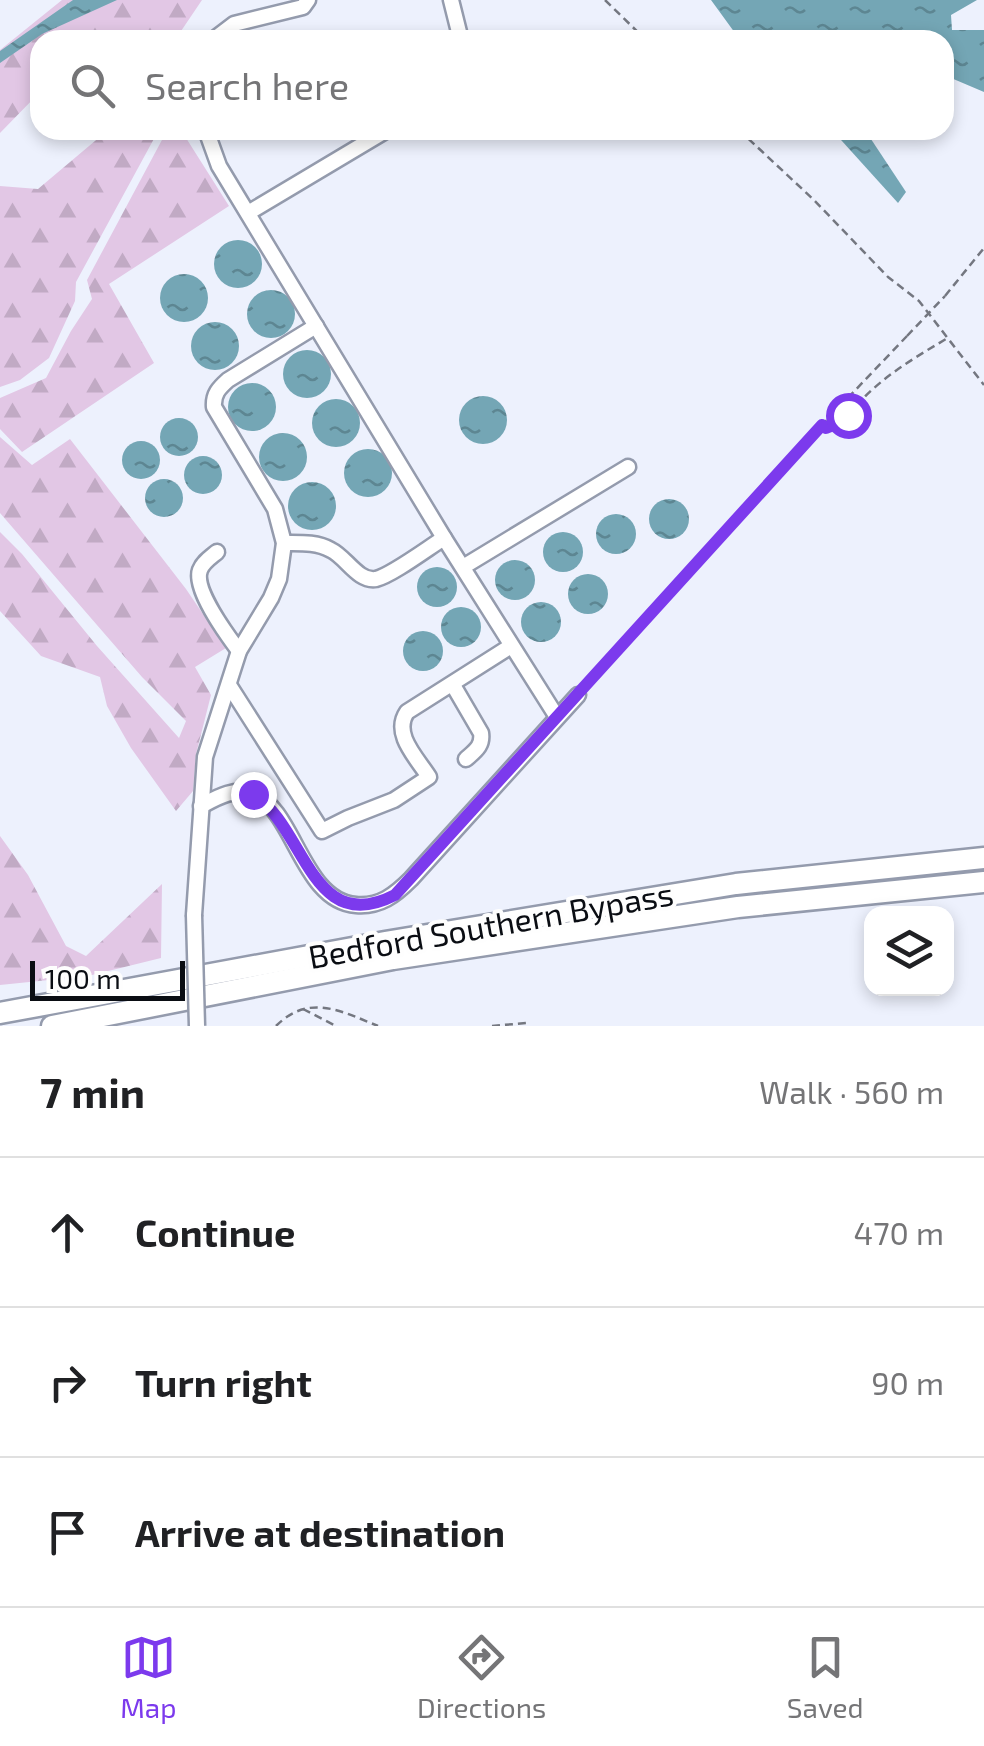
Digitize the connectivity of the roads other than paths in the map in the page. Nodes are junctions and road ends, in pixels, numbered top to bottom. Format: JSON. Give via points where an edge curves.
{"nodes":[{"id":1,"x":308,"y":0,"type":"edge"},
{"id":2,"x":451,"y":0,"type":"edge"},
{"id":3,"x":226,"y":30,"type":"edge"},
{"id":4,"x":458,"y":30,"type":"edge"},
{"id":5,"x":210,"y":140,"type":"edge"},
{"id":6,"x":371,"y":140,"type":"edge"},
{"id":7,"x":248,"y":213,"type":"junction"},
{"id":8,"x":316,"y":326,"type":"junction"},
{"id":9,"x":628,"y":467,"type":"dead end"},
{"id":10,"x":444,"y":538,"type":"junction"},
{"id":11,"x":284,"y":542,"type":"junction"},
{"id":12,"x":217,"y":552,"type":"dead end"},
{"id":13,"x":463,"y":567,"type":"junction"},
{"id":14,"x":511,"y":646,"type":"junction"},
{"id":15,"x":239,"y":651,"type":"junction"},
{"id":16,"x":228,"y":684,"type":"junction"},
{"id":17,"x":452,"y":685,"type":"junction"},
{"id":18,"x":578,"y":695,"type":"road end"},
{"id":19,"x":557,"y":718,"type":"junction"},
{"id":20,"x":466,"y":759,"type":"dead end"},
{"id":21,"x":200,"y":806,"type":"junction"},
{"id":22,"x":984,"y":858,"type":"edge"},
{"id":23,"x":984,"y":882,"type":"edge"},
{"id":24,"x":0,"y":1013,"type":"edge"},
{"id":25,"x":52,"y":1026,"type":"edge"},
{"id":26,"x":197,"y":1026,"type":"edge"}],
"edges":[{"from":1,"to":3,"type":"street"},
{"from":2,"to":4,"type":"street"},
{"from":5,"to":7,"type":"street"},
{"from":6,"to":7,"type":"street"},
{"from":7,"to":8,"type":"street"},
{"from":8,"to":10,"type":"street"},
{"from":8,"to":11,"type":"street","via":[[228,380],[214,399],[275,509]]},
{"from":9,"to":13,"type":"street"},
{"from":10,"to":11,"type":"street","via":[[384,576],[367,579],[332,550]]},
{"from":10,"to":13,"type":"street"},
{"from":11,"to":15,"type":"street","via":[[279,579]]},
{"from":12,"to":15,"type":"street","via":[[201,567],[200,585]]},
{"from":13,"to":14,"type":"street"},
{"from":14,"to":17,"type":"street"},
{"from":14,"to":19,"type":"street"},
{"from":15,"to":16,"type":"street"},
{"from":16,"to":17,"type":"street","via":[[322,831],[429,777],[402,734],[402,719]]},
{"from":16,"to":21,"type":"street","via":[[205,757]]},
{"from":17,"to":20,"type":"street","via":[[481,733],[479,747]]},
{"from":18,"to":19,"type":"street"},
{"from":19,"to":21,"type":"street","via":[[411,879],[378,903],[346,904],[333,897],[278,818],[253,794],[223,795]]},
{"from":21,"to":26,"type":"street","bridge":true},
{"from":22,"to":24,"type":"highway","name":"Bedford Southern Bypass","via":[[717,887]]},
{"from":23,"to":25,"type":"highway","name":"Bedford Southern Bypass","via":[[738,907],[393,959]]}]}
